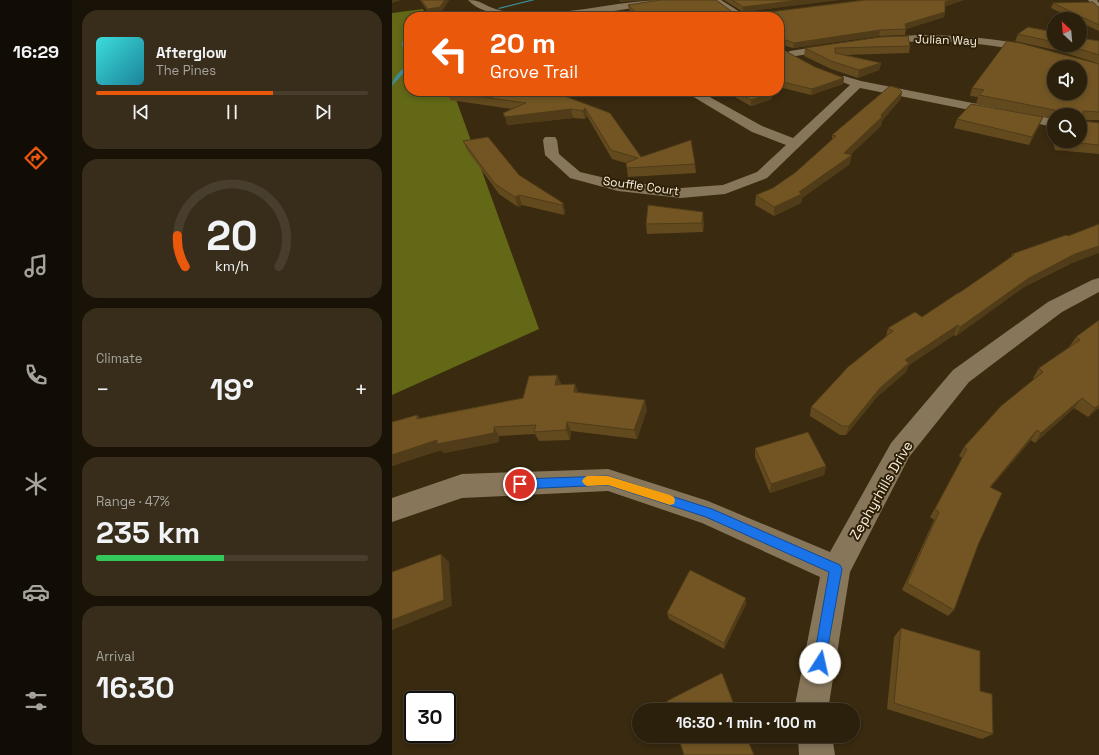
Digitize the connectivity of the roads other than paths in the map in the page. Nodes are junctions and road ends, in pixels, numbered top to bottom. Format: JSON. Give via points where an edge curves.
{"nodes":[{"id":1,"x":472,"y":0,"type":"edge"},
{"id":2,"x":663,"y":0,"type":"edge"},
{"id":3,"x":715,"y":0,"type":"edge"},
{"id":4,"x":1092,"y":0,"type":"edge"},
{"id":5,"x":1099,"y":8,"type":"edge"},
{"id":6,"x":610,"y":9,"type":"junction"},
{"id":7,"x":498,"y":12,"type":"edge"},
{"id":8,"x":580,"y":12,"type":"edge"},
{"id":9,"x":612,"y":12,"type":"edge"},
{"id":10,"x":733,"y":12,"type":"edge"},
{"id":11,"x":867,"y":42,"type":"edge"},
{"id":12,"x":844,"y":46,"type":"edge"},
{"id":13,"x":1040,"y":51,"type":"edge"},
{"id":14,"x":803,"y":62,"type":"edge"},
{"id":15,"x":830,"y":74,"type":"edge"},
{"id":16,"x":858,"y":84,"type":"junction"},
{"id":17,"x":700,"y":96,"type":"edge"},
{"id":18,"x":1047,"y":122,"type":"edge"},
{"id":19,"x":550,"y":140,"type":"dead end"},
{"id":20,"x":795,"y":144,"type":"junction"},
{"id":21,"x":1099,"y":284,"type":"edge"},
{"id":22,"x":392,"y":510,"type":"edge"},
{"id":23,"x":836,"y":569,"type":"junction"},
{"id":24,"x":812,"y":703,"type":"edge"},
{"id":25,"x":816,"y":743,"type":"edge"},
{"id":26,"x":817,"y":755,"type":"edge"}],
"edges":[{"from":1,"to":7,"type":"street","via":[[478,5]]},
{"from":2,"to":6,"type":"street"},
{"from":3,"to":10,"type":"street"},
{"from":4,"to":5,"type":"street"},
{"from":6,"to":8,"type":"street"},
{"from":6,"to":9,"type":"street"},
{"from":11,"to":13,"type":"street","name":"Julian Way","via":[[926,37],[1010,44]]},
{"from":12,"to":14,"type":"street","via":[[787,52]]},
{"from":15,"to":16,"type":"street"},
{"from":16,"to":18,"type":"street"},
{"from":16,"to":20,"type":"street","name":"Souffle Court"},
{"from":17,"to":20,"type":"street","via":[[757,129]]},
{"from":19,"to":20,"type":"street","name":"Souffle Court","via":[[552,155],[575,175],[618,186],[681,193],[725,189],[762,175]]},
{"from":21,"to":23,"type":"street","name":"Zephyrhills Drive","via":[[1055,307],[961,376],[900,450]]},
{"from":22,"to":23,"type":"street","via":[[462,486],[608,480],[708,513]]},
{"from":23,"to":24,"type":"street","name":"Zephyrhills Drive"},
{"from":25,"to":26,"type":"street"}]}
